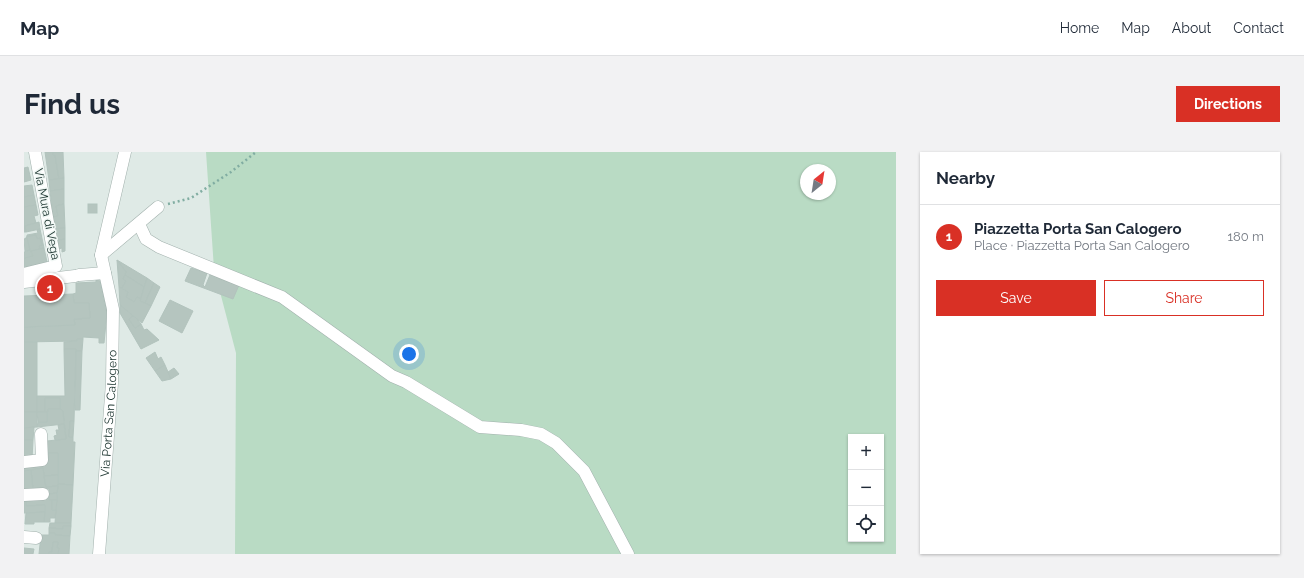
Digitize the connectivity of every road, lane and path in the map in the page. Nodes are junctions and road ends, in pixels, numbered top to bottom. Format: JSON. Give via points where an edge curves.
{"nodes":[{"id":1,"x":35,"y":152,"type":"edge"},
{"id":2,"x":125,"y":152,"type":"edge"},
{"id":3,"x":256,"y":152,"type":"edge"},
{"id":4,"x":158,"y":207,"type":"joint"},
{"id":5,"x":139,"y":224,"type":"junction"},
{"id":6,"x":101,"y":255,"type":"junction"},
{"id":7,"x":105,"y":273,"type":"junction"},
{"id":8,"x":24,"y":274,"type":"edge"},
{"id":9,"x":24,"y":282,"type":"edge"},
{"id":10,"x":41,"y":434,"type":"dead end"},
{"id":11,"x":24,"y":462,"type":"edge"},
{"id":12,"x":43,"y":494,"type":"dead end"},
{"id":13,"x":24,"y":495,"type":"edge"},
{"id":14,"x":24,"y":537,"type":"edge"},
{"id":15,"x":36,"y":538,"type":"dead end"},
{"id":16,"x":99,"y":554,"type":"edge"},
{"id":17,"x":628,"y":554,"type":"edge"}],
"edges":[{"from":1,"to":8,"type":"street","name":"Via Mura di Vega","via":[[56,266]]},
{"from":2,"to":6,"type":"street"},
{"from":3,"to":4,"type":"path","via":[[191,198]]},
{"from":4,"to":5,"type":"street"},
{"from":5,"to":6,"type":"street"},
{"from":5,"to":17,"type":"street","via":[[146,239],[159,247],[282,297],[392,376],[480,427],[541,434],[556,443],[584,471]]},
{"from":6,"to":7,"type":"street","name":"Via Porta San Calogero"},
{"from":7,"to":9,"type":"street"},
{"from":7,"to":16,"type":"street","name":"Via Porta San Calogero","via":[[113,309],[112,383]]},
{"from":10,"to":11,"type":"street","via":[[42,460]]},
{"from":12,"to":13,"type":"street"},
{"from":14,"to":15,"type":"street"}]}
